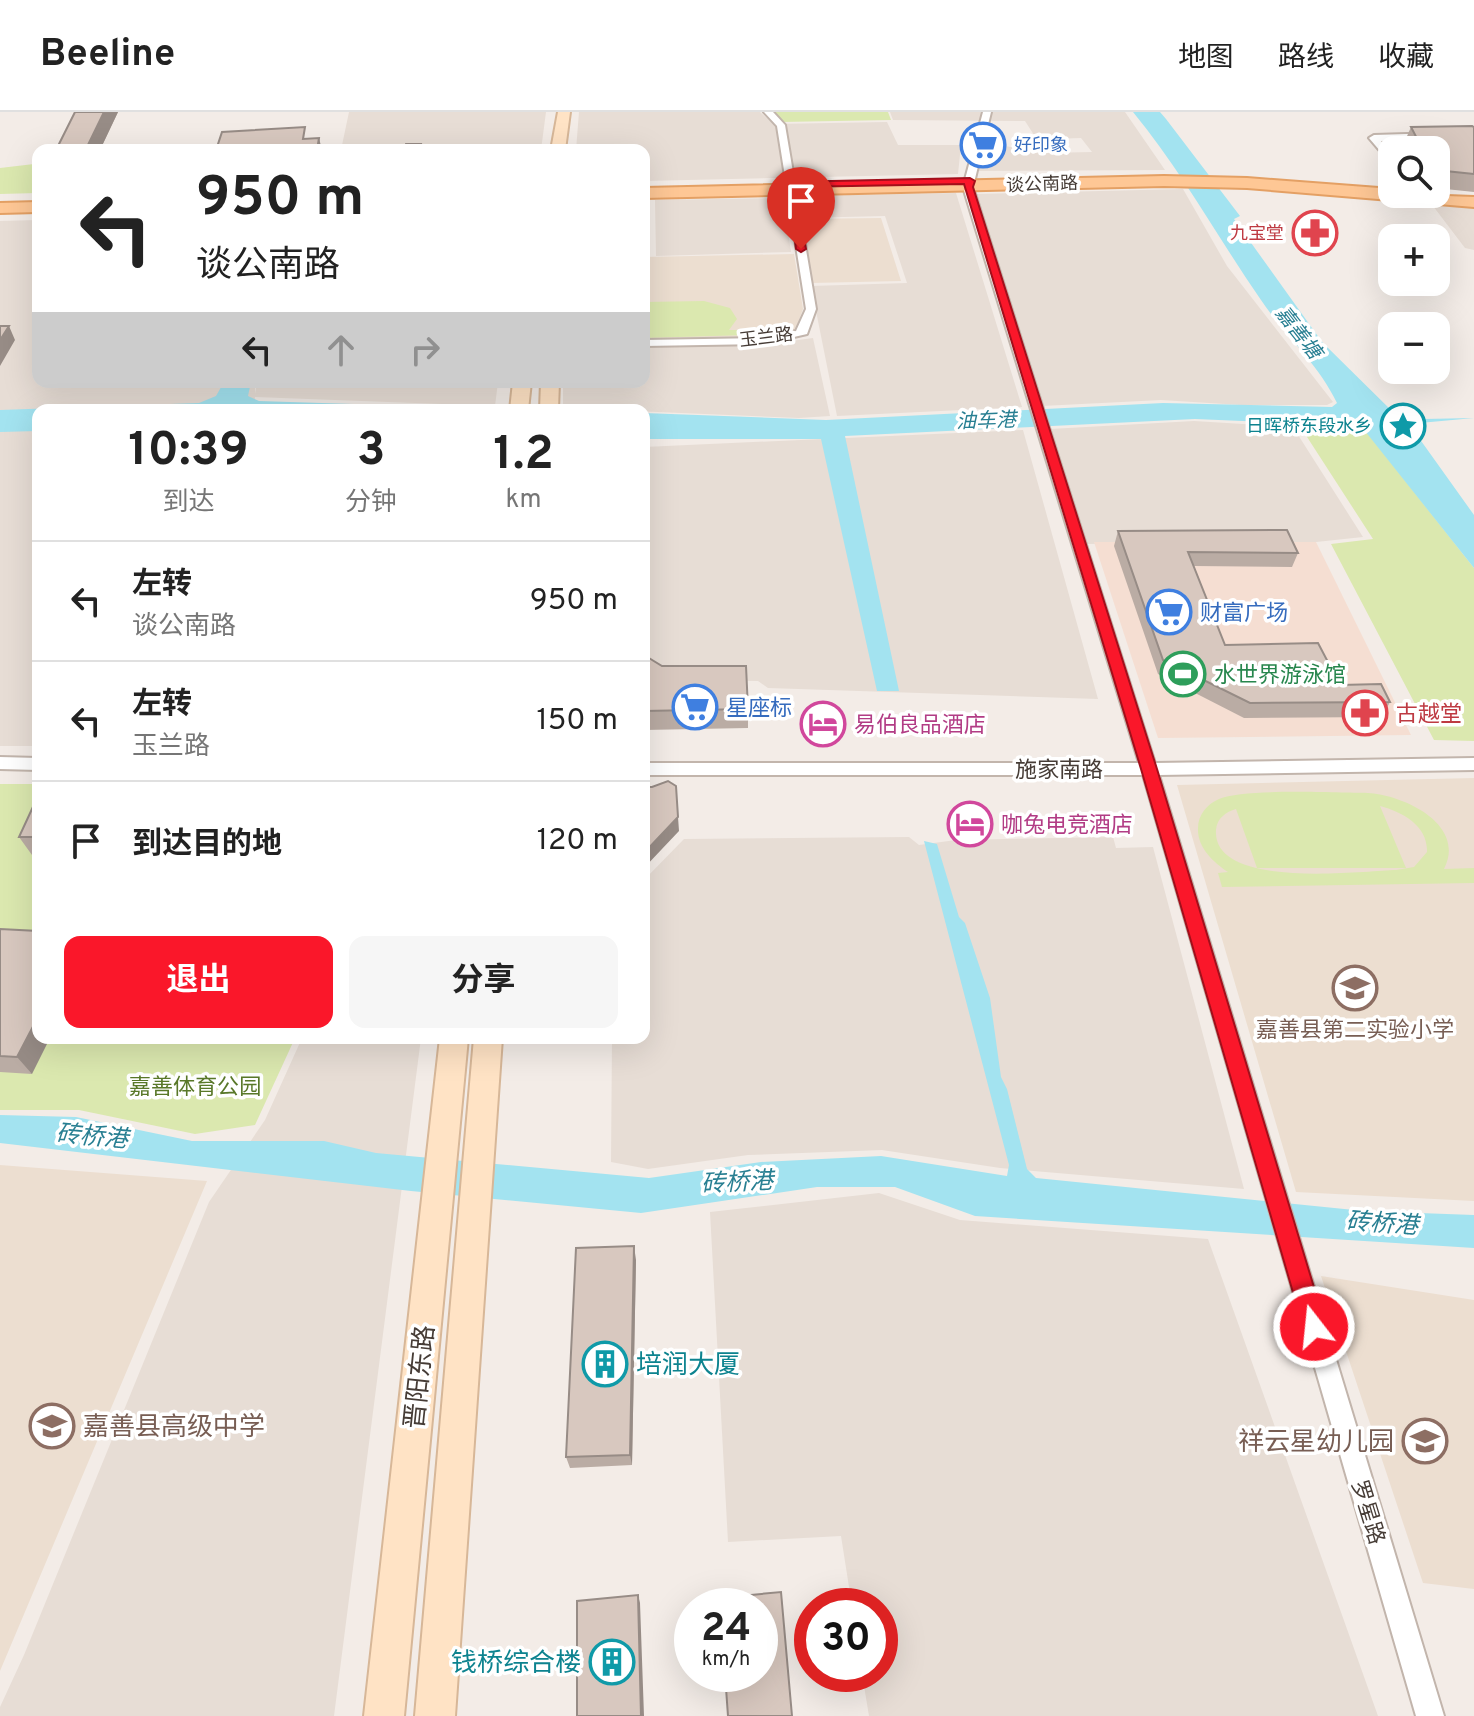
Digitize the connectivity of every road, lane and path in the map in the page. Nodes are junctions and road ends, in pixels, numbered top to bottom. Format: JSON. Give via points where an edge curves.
{"nodes":[{"id":1,"x":564,"y":112,"type":"edge"},
{"id":2,"x":575,"y":112,"type":"edge"},
{"id":3,"x":768,"y":112,"type":"edge"},
{"id":4,"x":987,"y":112,"type":"edge"},
{"id":5,"x":1474,"y":135,"type":"edge"},
{"id":6,"x":1441,"y":136,"type":"edge"},
{"id":7,"x":559,"y":144,"type":"edge"},
{"id":8,"x":572,"y":144,"type":"edge"},
{"id":9,"x":969,"y":184,"type":"junction"},
{"id":10,"x":790,"y":186,"type":"junction"},
{"id":11,"x":650,"y":190,"type":"edge"},
{"id":12,"x":1378,"y":192,"type":"edge"},
{"id":13,"x":1450,"y":196,"type":"edge"},
{"id":14,"x":1450,"y":198,"type":"edge"},
{"id":15,"x":32,"y":199,"type":"edge"},
{"id":16,"x":0,"y":200,"type":"edge"},
{"id":17,"x":1474,"y":200,"type":"edge"},
{"id":18,"x":32,"y":207,"type":"edge"},
{"id":19,"x":0,"y":208,"type":"edge"},
{"id":20,"x":650,"y":343,"type":"edge"},
{"id":21,"x":0,"y":763,"type":"edge"},
{"id":22,"x":32,"y":764,"type":"edge"},
{"id":23,"x":1474,"y":764,"type":"edge"},
{"id":24,"x":650,"y":769,"type":"edge"},
{"id":25,"x":1149,"y":769,"type":"junction"},
{"id":26,"x":453,"y":1044,"type":"edge"},
{"id":27,"x":488,"y":1044,"type":"edge"},
{"id":28,"x":384,"y":1716,"type":"edge"},
{"id":29,"x":435,"y":1716,"type":"edge"},
{"id":30,"x":1430,"y":1716,"type":"edge"}],
"edges":[{"from":1,"to":7,"type":"main road"},
{"from":2,"to":8,"type":"main road"},
{"from":3,"to":10,"type":"street","name":"玉兰路","via":[[781,125]]},
{"from":4,"to":9,"type":"street"},
{"from":5,"to":6,"type":"street"},
{"from":9,"to":10,"type":"main road","name":"谈公南路"},
{"from":9,"to":12,"type":"main road","name":"谈公南路","via":[[1245,180]]},
{"from":9,"to":25,"type":"street","name":"罗星路"},
{"from":10,"to":11,"type":"main road","name":"谈公南路"},
{"from":10,"to":20,"type":"street","name":"玉兰路","via":[[811,309],[801,334],[763,341]]},
{"from":13,"to":17,"type":"main road","name":"谈公南路"},
{"from":14,"to":17,"type":"main road","name":"谈公南路"},
{"from":15,"to":16,"type":"main road"},
{"from":18,"to":19,"type":"main road"},
{"from":21,"to":22,"type":"street"},
{"from":23,"to":25,"type":"street","name":"施家南路"},
{"from":24,"to":25,"type":"street","name":"施家南路"},
{"from":25,"to":30,"type":"street","name":"罗星路"},
{"from":26,"to":28,"type":"main road","name":"晋阳东路"},
{"from":27,"to":29,"type":"main road","name":"晋阳东路"}]}
